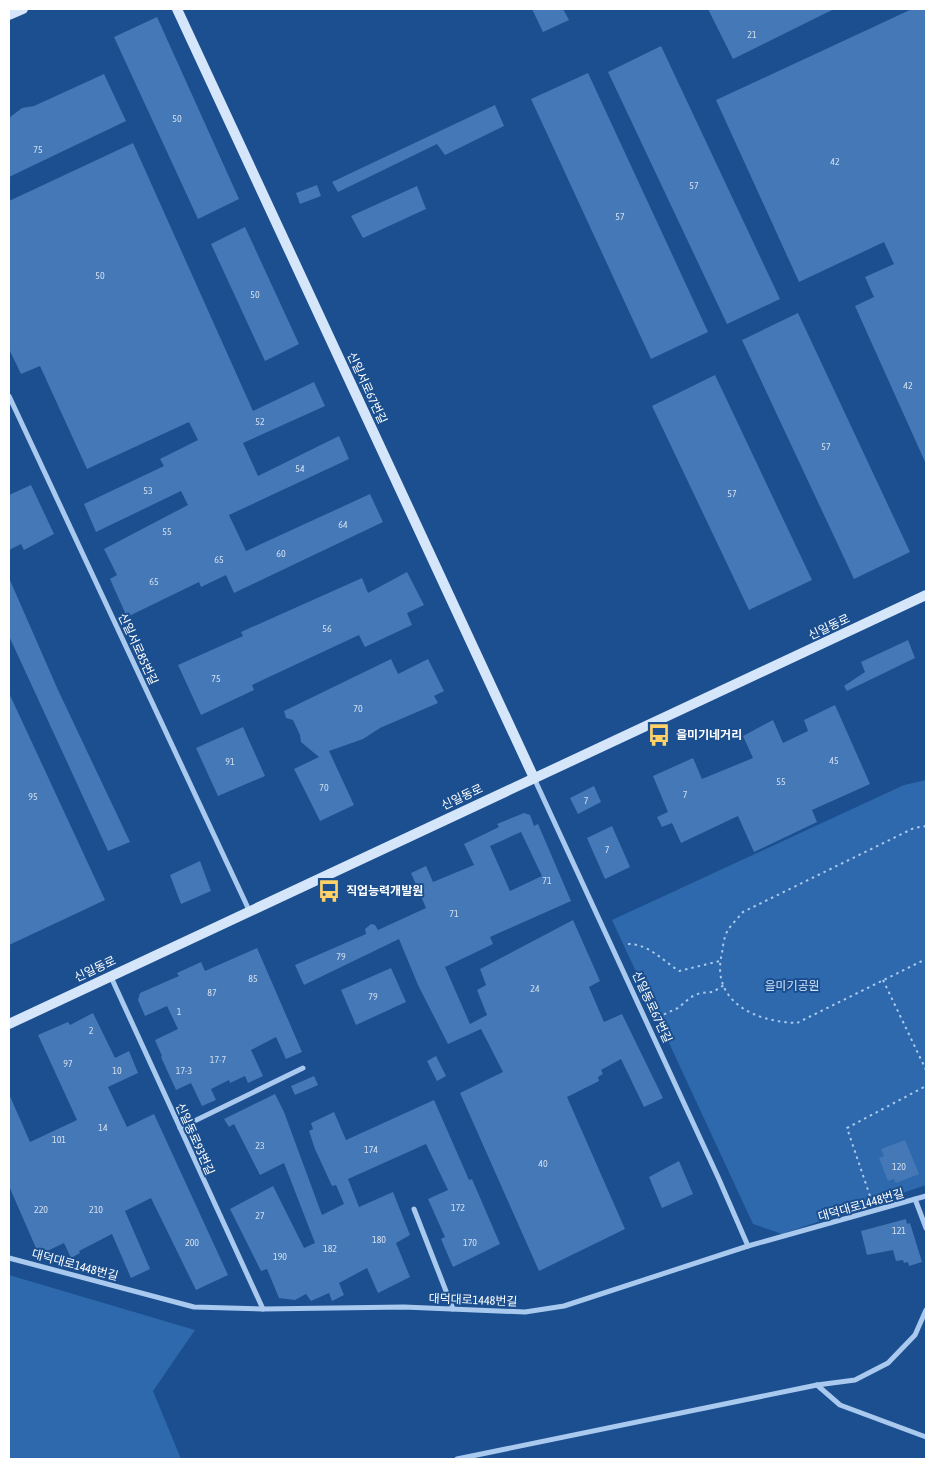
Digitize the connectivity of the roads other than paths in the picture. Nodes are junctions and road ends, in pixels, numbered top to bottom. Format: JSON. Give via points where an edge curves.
{"nodes":[{"id":1,"x":23,"y":9,"type":"edge"},
{"id":2,"x":177,"y":9,"type":"edge"},
{"id":3,"x":9,"y":15,"type":"edge"},
{"id":4,"x":9,"y":396,"type":"edge"},
{"id":5,"x":926,"y":595,"type":"edge"},
{"id":6,"x":534,"y":778,"type":"junction"},
{"id":7,"x":249,"y":910,"type":"junction"},
{"id":8,"x":110,"y":976,"type":"junction"},
{"id":9,"x":9,"y":1024,"type":"edge"},
{"id":10,"x":303,"y":1068,"type":"dead end"},
{"id":11,"x":180,"y":1128,"type":"junction"},
{"id":12,"x":926,"y":1196,"type":"edge"},
{"id":13,"x":915,"y":1199,"type":"junction"},
{"id":14,"x":414,"y":1209,"type":"dead end"},
{"id":15,"x":926,"y":1228,"type":"edge"},
{"id":16,"x":748,"y":1246,"type":"junction"},
{"id":17,"x":9,"y":1258,"type":"edge"},
{"id":18,"x":263,"y":1309,"type":"junction"},
{"id":19,"x":453,"y":1309,"type":"junction"},
{"id":20,"x":926,"y":1310,"type":"edge"},
{"id":21,"x":817,"y":1385,"type":"junction"},
{"id":22,"x":926,"y":1437,"type":"edge"},
{"id":23,"x":457,"y":1459,"type":"edge"}],
"edges":[{"from":1,"to":3,"type":"main road"},
{"from":2,"to":6,"type":"main road","name":"신일서로67번길"},
{"from":4,"to":7,"type":"street","name":"신일서로85번길"},
{"from":5,"to":6,"type":"main road","name":"신일동로"},
{"from":6,"to":7,"type":"main road","name":"신일동로"},
{"from":6,"to":16,"type":"street","name":"신일동로67번길"},
{"from":7,"to":8,"type":"main road","name":"신일동로"},
{"from":8,"to":9,"type":"main road","name":"신일동로"},
{"from":8,"to":11,"type":"street","name":"신일동로93번길"},
{"from":10,"to":11,"type":"street"},
{"from":11,"to":18,"type":"street","name":"신일동로93번길"},
{"from":12,"to":13,"type":"street","name":"대덕대로1448번길"},
{"from":13,"to":15,"type":"street"},
{"from":13,"to":16,"type":"street","name":"대덕대로1448번길"},
{"from":14,"to":19,"type":"street"},
{"from":16,"to":19,"type":"street","name":"대덕대로1448번길","via":[[564,1306],[525,1312]]},
{"from":17,"to":18,"type":"street","name":"대덕대로1448번길","via":[[194,1306]]},
{"from":18,"to":19,"type":"street","name":"대덕대로1448번길"},
{"from":20,"to":21,"type":"street","via":[[915,1335],[888,1363],[855,1380]]},
{"from":21,"to":22,"type":"street","via":[[840,1405]]},
{"from":21,"to":23,"type":"street"}]}
